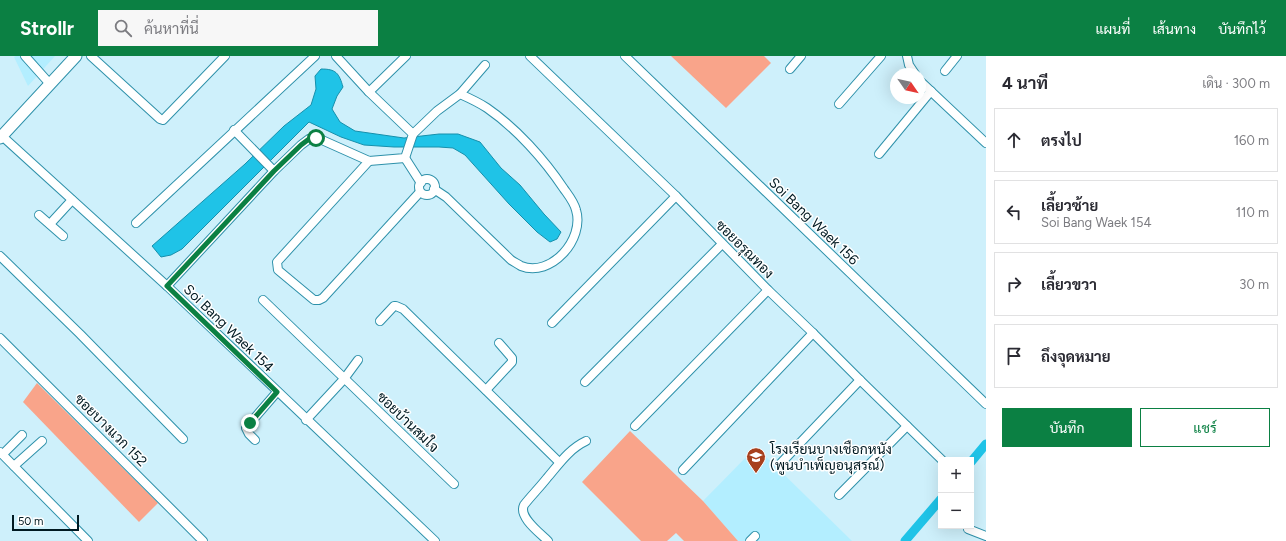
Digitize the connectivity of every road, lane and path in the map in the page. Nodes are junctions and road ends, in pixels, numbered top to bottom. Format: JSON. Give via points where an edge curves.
{"nodes":[{"id":1,"x":25,"y":56,"type":"edge"},
{"id":2,"x":76,"y":56,"type":"edge"},
{"id":3,"x":91,"y":56,"type":"edge"},
{"id":4,"x":225,"y":56,"type":"edge"},
{"id":5,"x":315,"y":56,"type":"edge"},
{"id":6,"x":336,"y":56,"type":"edge"},
{"id":7,"x":406,"y":56,"type":"edge"},
{"id":8,"x":530,"y":56,"type":"edge"},
{"id":9,"x":625,"y":56,"type":"edge"},
{"id":10,"x":801,"y":56,"type":"edge"},
{"id":11,"x":881,"y":56,"type":"edge"},
{"id":12,"x":907,"y":56,"type":"edge"},
{"id":13,"x":957,"y":56,"type":"edge"},
{"id":14,"x":485,"y":65,"type":"dead end"},
{"id":15,"x":911,"y":68,"type":"edge"},
{"id":16,"x":790,"y":69,"type":"dead end"},
{"id":17,"x":945,"y":72,"type":"dead end"},
{"id":18,"x":50,"y":84,"type":"junction"},
{"id":19,"x":926,"y":87,"type":"edge"},
{"id":20,"x":369,"y":92,"type":"junction"},
{"id":21,"x":931,"y":92,"type":"junction"},
{"id":22,"x":460,"y":94,"type":"junction"},
{"id":23,"x":839,"y":104,"type":"dead end"},
{"id":24,"x":234,"y":130,"type":"junction"},
{"id":25,"x":413,"y":135,"type":"junction"},
{"id":26,"x":1,"y":137,"type":"edge"},
{"id":27,"x":986,"y":143,"type":"edge"},
{"id":28,"x":879,"y":154,"type":"dead end"},
{"id":29,"x":405,"y":158,"type":"junction"},
{"id":30,"x":369,"y":161,"type":"junction"},
{"id":31,"x":274,"y":171,"type":"junction"},
{"id":32,"x":420,"y":183,"type":"junction"},
{"id":33,"x":434,"y":189,"type":"junction"},
{"id":34,"x":420,"y":192,"type":"junction"},
{"id":35,"x":676,"y":196,"type":"junction"},
{"id":36,"x":72,"y":200,"type":"junction"},
{"id":37,"x":39,"y":215,"type":"dead end"},
{"id":38,"x":136,"y":223,"type":"dead end"},
{"id":39,"x":50,"y":224,"type":"junction"},
{"id":40,"x":63,"y":236,"type":"dead end"},
{"id":41,"x":722,"y":244,"type":"junction"},
{"id":42,"x":0,"y":256,"type":"edge"},
{"id":43,"x":167,"y":286,"type":"junction"},
{"id":44,"x":768,"y":290,"type":"junction"},
{"id":45,"x":263,"y":300,"type":"dead end"},
{"id":46,"x":380,"y":321,"type":"dead end"},
{"id":47,"x":552,"y":323,"type":"dead end"},
{"id":48,"x":813,"y":333,"type":"junction"},
{"id":49,"x":0,"y":338,"type":"edge"},
{"id":50,"x":500,"y":343,"type":"dead end"},
{"id":51,"x":358,"y":360,"type":"dead end"},
{"id":52,"x":344,"y":379,"type":"junction"},
{"id":53,"x":860,"y":380,"type":"junction"},
{"id":54,"x":585,"y":382,"type":"dead end"},
{"id":55,"x":486,"y":390,"type":"junction"},
{"id":56,"x":277,"y":392,"type":"junction"},
{"id":57,"x":986,"y":404,"type":"edge"},
{"id":58,"x":306,"y":420,"type":"junction"},
{"id":59,"x":635,"y":426,"type":"dead end"},
{"id":60,"x":907,"y":426,"type":"junction"},
{"id":61,"x":22,"y":436,"type":"dead end"},
{"id":62,"x":183,"y":439,"type":"dead end"},
{"id":63,"x":255,"y":440,"type":"dead end"},
{"id":64,"x":42,"y":441,"type":"dead end"},
{"id":65,"x":586,"y":441,"type":"dead end"},
{"id":66,"x":1,"y":453,"type":"edge"},
{"id":67,"x":939,"y":457,"type":"edge"},
{"id":68,"x":559,"y":462,"type":"junction"},
{"id":69,"x":781,"y":463,"type":"dead end"},
{"id":70,"x":14,"y":466,"type":"junction"},
{"id":71,"x":683,"y":470,"type":"dead end"},
{"id":72,"x":454,"y":484,"type":"dead end"},
{"id":73,"x":839,"y":495,"type":"dead end"},
{"id":74,"x":968,"y":529,"type":"dead end"},
{"id":75,"x":986,"y":536,"type":"edge"},
{"id":76,"x":88,"y":541,"type":"edge"},
{"id":77,"x":203,"y":541,"type":"edge"},
{"id":78,"x":435,"y":541,"type":"edge"},
{"id":79,"x":548,"y":541,"type":"edge"}],
"edges":[{"from":1,"to":18,"type":"street"},
{"from":2,"to":18,"type":"main road"},
{"from":3,"to":4,"type":"street","via":[[163,120]]},
{"from":5,"to":24,"type":"street"},
{"from":6,"to":20,"type":"street"},
{"from":7,"to":20,"type":"street"},
{"from":8,"to":35,"type":"street","name":"ซอยอรุณทอง"},
{"from":9,"to":57,"type":"street","name":"Soi Bang Waek 156"},
{"from":10,"to":16,"type":"street"},
{"from":11,"to":23,"type":"street"},
{"from":12,"to":15,"type":"street"},
{"from":13,"to":17,"type":"street"},
{"from":14,"to":22,"type":"street"},
{"from":18,"to":26,"type":"main road"},
{"from":19,"to":21,"type":"street"},
{"from":20,"to":25,"type":"street"},
{"from":21,"to":27,"type":"street"},
{"from":21,"to":28,"type":"street"},
{"from":22,"to":25,"type":"street","via":[[437,111]]},
{"from":22,"to":33,"type":"street","via":[[487,108],[503,121],[529,145],[554,174],[576,208],[577,233],[572,243],[558,258],[534,268],[522,266],[511,260],[446,197]]},
{"from":24,"to":31,"type":"street"},
{"from":24,"to":38,"type":"street"},
{"from":25,"to":29,"type":"street"},
{"from":26,"to":36,"type":"street","name":"Soi Bang Waek 154"},
{"from":29,"to":30,"type":"street"},
{"from":29,"to":32,"type":"street"},
{"from":30,"to":31,"type":"street","via":[[316,138],[309,139],[301,145]]},
{"from":30,"to":34,"type":"street","via":[[277,262],[278,270],[314,300],[323,298]]},
{"from":31,"to":43,"type":"street"},
{"from":32,"to":33,"type":"street","via":[[429,180],[434,184]]},
{"from":32,"to":34,"type":"street"},
{"from":33,"to":34,"type":"street","via":[[429,195]]},
{"from":35,"to":41,"type":"street","name":"ซอยอรุณทอง"},
{"from":35,"to":47,"type":"street"},
{"from":36,"to":39,"type":"street"},
{"from":36,"to":43,"type":"street","name":"Soi Bang Waek 154"},
{"from":37,"to":39,"type":"street"},
{"from":39,"to":40,"type":"street"},
{"from":41,"to":44,"type":"street","name":"ซอยอรุณทอง"},
{"from":41,"to":54,"type":"street"},
{"from":42,"to":62,"type":"street"},
{"from":43,"to":56,"type":"street","name":"Soi Bang Waek 154"},
{"from":44,"to":48,"type":"street","name":"ซอยอรุณทอง"},
{"from":44,"to":59,"type":"street"},
{"from":45,"to":52,"type":"street","name":"ซอยบ้านสมใจ"},
{"from":46,"to":55,"type":"street","via":[[394,306],[403,309]]},
{"from":48,"to":53,"type":"street","name":"ซอยอรุณทอง"},
{"from":48,"to":71,"type":"street"},
{"from":49,"to":77,"type":"street","name":"ซอยบางแวก 152"},
{"from":50,"to":55,"type":"street","via":[[512,358],[512,362]]},
{"from":51,"to":52,"type":"street"},
{"from":52,"to":58,"type":"street"},
{"from":52,"to":72,"type":"street","name":"ซอยบ้านสมใจ"},
{"from":53,"to":60,"type":"street","name":"ซอยอรุณทอง"},
{"from":53,"to":69,"type":"street"},
{"from":55,"to":68,"type":"street"},
{"from":56,"to":58,"type":"street","name":"Soi Bang Waek 154"},
{"from":56,"to":63,"type":"street","via":[[246,428]]},
{"from":58,"to":78,"type":"street","name":"Soi Bang Waek 154"},
{"from":60,"to":67,"type":"street","name":"ซอยอรุณทอง"},
{"from":60,"to":73,"type":"street"},
{"from":61,"to":66,"type":"street"},
{"from":64,"to":70,"type":"street"},
{"from":65,"to":68,"type":"street"},
{"from":66,"to":70,"type":"street"},
{"from":68,"to":79,"type":"street","via":[[522,509],[523,515]]},
{"from":70,"to":76,"type":"street"},
{"from":74,"to":75,"type":"street"}]}
